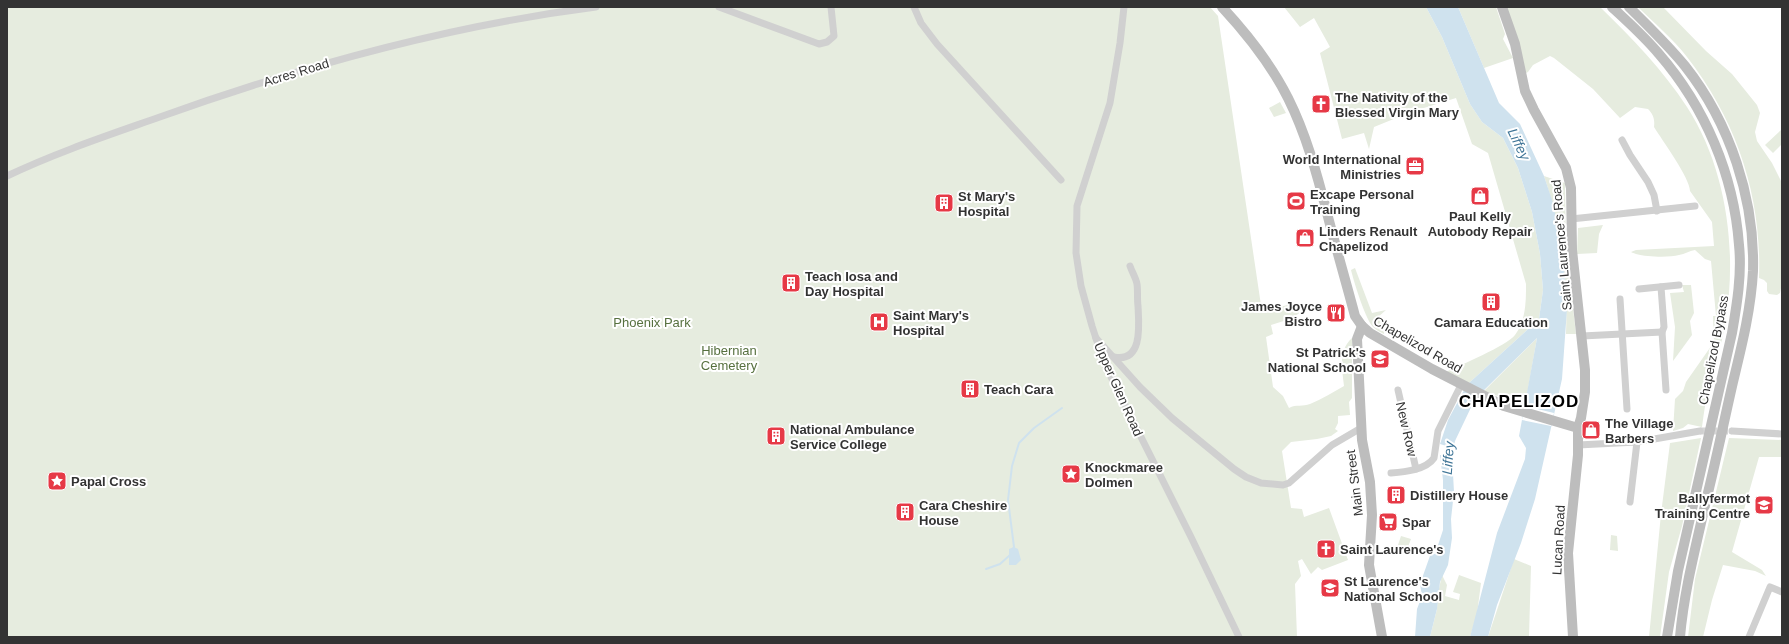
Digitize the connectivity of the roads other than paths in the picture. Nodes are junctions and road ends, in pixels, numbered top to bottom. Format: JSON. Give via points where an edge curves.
{"nodes":[{"id":1,"x":596,"y":7,"type":"edge"},
{"id":2,"x":719,"y":7,"type":"edge"},
{"id":3,"x":831,"y":7,"type":"edge"},
{"id":4,"x":914,"y":7,"type":"edge"},
{"id":5,"x":1124,"y":7,"type":"edge"},
{"id":6,"x":1222,"y":7,"type":"edge"},
{"id":7,"x":1502,"y":7,"type":"edge"},
{"id":8,"x":1612,"y":7,"type":"edge"},
{"id":9,"x":1629,"y":7,"type":"edge"},
{"id":10,"x":1622,"y":140,"type":"dead end"},
{"id":11,"x":7,"y":176,"type":"edge"},
{"id":12,"x":1061,"y":180,"type":"dead end"},
{"id":13,"x":1695,"y":206,"type":"dead end"},
{"id":14,"x":1657,"y":212,"type":"junction"},
{"id":15,"x":1571,"y":219,"type":"junction"},
{"id":16,"x":1130,"y":266,"type":"dead end"},
{"id":17,"x":1679,"y":285,"type":"dead end"},
{"id":18,"x":1661,"y":287,"type":"junction"},
{"id":19,"x":1639,"y":290,"type":"dead end"},
{"id":20,"x":1620,"y":299,"type":"dead end"},
{"id":21,"x":1362,"y":326,"type":"junction"},
{"id":22,"x":1662,"y":332,"type":"junction"},
{"id":23,"x":1622,"y":334,"type":"junction"},
{"id":24,"x":1582,"y":336,"type":"junction"},
{"id":25,"x":1095,"y":337,"type":"junction"},
{"id":26,"x":1114,"y":357,"type":"junction"},
{"id":27,"x":1463,"y":386,"type":"junction"},
{"id":28,"x":1398,"y":390,"type":"dead end"},
{"id":29,"x":1666,"y":390,"type":"dead end"},
{"id":30,"x":1627,"y":409,"type":"dead end"},
{"id":31,"x":1361,"y":428,"type":"junction"},
{"id":32,"x":1578,"y":428,"type":"junction"},
{"id":33,"x":1700,"y":431,"type":"tunnel mouth"},
{"id":34,"x":1732,"y":431,"type":"tunnel mouth"},
{"id":35,"x":1782,"y":434,"type":"edge"},
{"id":36,"x":1637,"y":442,"type":"junction"},
{"id":37,"x":1578,"y":445,"type":"junction"},
{"id":38,"x":1416,"y":468,"type":"junction"},
{"id":39,"x":1391,"y":473,"type":"dead end"},
{"id":40,"x":1630,"y":502,"type":"dead end"},
{"id":41,"x":1782,"y":592,"type":"edge"},
{"id":42,"x":1240,"y":637,"type":"edge"},
{"id":43,"x":1382,"y":637,"type":"edge"},
{"id":44,"x":1572,"y":637,"type":"edge"},
{"id":45,"x":1667,"y":637,"type":"edge"},
{"id":46,"x":1680,"y":637,"type":"edge"},
{"id":47,"x":1749,"y":637,"type":"edge"}],
"edges":[{"from":1,"to":11,"type":"street","name":"Acres Road","via":[[524,17],[351,56],[207,100],[61,152]]},
{"from":2,"to":3,"type":"street","via":[[819,44],[834,36]]},
{"from":4,"to":12,"type":"street","via":[[921,23],[937,44]]},
{"from":5,"to":25,"type":"street","name":"Upper Glen Road","via":[[1110,103],[1077,206],[1076,253],[1081,286]]},
{"from":6,"to":21,"type":"main road","name":"Chapelizod Road","via":[[1260,52],[1295,112],[1315,171],[1355,316]]},
{"from":7,"to":15,"type":"main road","name":"Saint Laurence's Road","via":[[1515,44],[1525,91],[1570,179]]},
{"from":8,"to":45,"type":"main road","name":"Chapelizod Bypass","via":[[1664,60],[1692,98],[1716,146],[1725,174],[1732,198],[1739,245],[1737,300],[1732,333],[1678,571]]},
{"from":9,"to":46,"type":"main road","name":"Chapelizod Bypass","via":[[1685,66],[1718,117],[1738,166],[1753,250],[1746,325],[1690,569]]},
{"from":10,"to":14,"type":"street","via":[[1648,182],[1654,195]]},
{"from":13,"to":14,"type":"street"},
{"from":14,"to":15,"type":"street"},
{"from":15,"to":24,"type":"main road","name":"Saint Laurence's Road"},
{"from":16,"to":26,"type":"street","via":[[1137,283],[1137,345],[1130,355],[1122,359]]},
{"from":17,"to":18,"type":"street"},
{"from":18,"to":19,"type":"street"},
{"from":18,"to":22,"type":"street","via":[[1664,327]]},
{"from":20,"to":23,"type":"street"},
{"from":21,"to":27,"type":"main road","name":"Chapelizod Road","via":[[1370,334]]},
{"from":21,"to":31,"type":"main road","name":"Main Street","via":[[1357,340]]},
{"from":22,"to":23,"type":"street"},
{"from":22,"to":29,"type":"street"},
{"from":23,"to":24,"type":"street"},
{"from":23,"to":30,"type":"street"},
{"from":24,"to":32,"type":"main road","name":"Saint Laurence's Road","via":[[1585,392]]},
{"from":25,"to":26,"type":"street"},
{"from":25,"to":42,"type":"street","name":"Upper Glen Road","via":[[1115,387]]},
{"from":26,"to":31,"type":"street","via":[[1172,418],[1234,469],[1261,483],[1283,485],[1291,482],[1332,445]]},
{"from":27,"to":32,"type":"main road","name":"Chapelizod Road","via":[[1520,412]]},
{"from":27,"to":38,"type":"street","via":[[1438,431],[1434,458],[1431,462]]},
{"from":28,"to":38,"type":"street","name":"New Row"},
{"from":31,"to":43,"type":"main road","name":"Main Street","via":[[1370,482],[1372,515],[1369,565]]},
{"from":32,"to":37,"type":"main road","name":"Saint Laurence's Road"},
{"from":33,"to":36,"type":"street"},
{"from":34,"to":35,"type":"street"},
{"from":36,"to":37,"type":"street"},
{"from":36,"to":40,"type":"street"},
{"from":37,"to":44,"type":"main road","name":"Lucan Road","via":[[1568,553]]},
{"from":38,"to":39,"type":"street"},
{"from":41,"to":47,"type":"street","via":[[1770,587]]}]}
